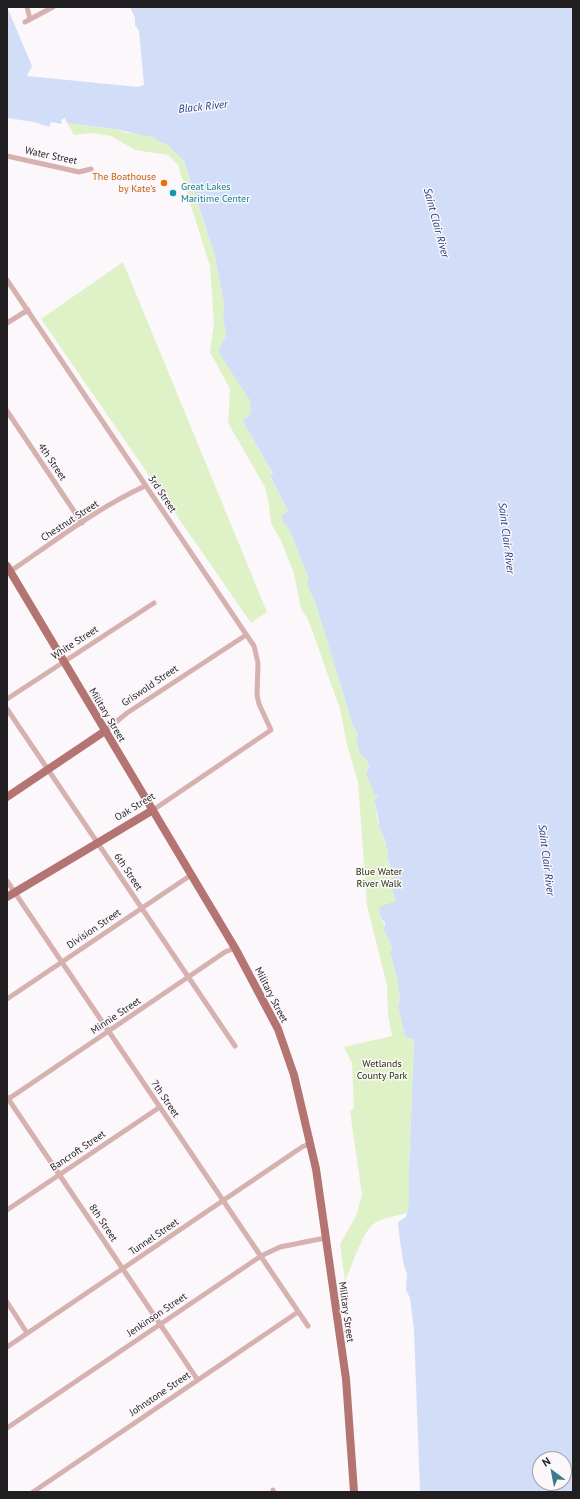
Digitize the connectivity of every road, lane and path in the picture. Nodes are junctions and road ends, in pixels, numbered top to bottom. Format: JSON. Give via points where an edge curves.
{"nodes":[{"id":1,"x":28,"y":7,"type":"edge"},
{"id":2,"x":53,"y":7,"type":"edge"},
{"id":3,"x":7,"y":156,"type":"edge"},
{"id":4,"x":91,"y":169,"type":"dead end"},
{"id":5,"x":7,"y":280,"type":"edge"},
{"id":6,"x":28,"y":310,"type":"junction"},
{"id":7,"x":7,"y":323,"type":"edge"},
{"id":8,"x":7,"y":411,"type":"edge"},
{"id":9,"x":146,"y":486,"type":"junction"},
{"id":10,"x":82,"y":523,"type":"junction"},
{"id":11,"x":8,"y":570,"type":"edge"},
{"id":12,"x":154,"y":603,"type":"dead end"},
{"id":13,"x":246,"y":635,"type":"junction"},
{"id":14,"x":64,"y":661,"type":"junction"},
{"id":15,"x":7,"y":699,"type":"edge"},
{"id":16,"x":7,"y":709,"type":"edge"},
{"id":17,"x":271,"y":730,"type":"joint"},
{"id":18,"x":104,"y":731,"type":"junction"},
{"id":19,"x":48,"y":770,"type":"junction"},
{"id":20,"x":7,"y":797,"type":"edge"},
{"id":21,"x":153,"y":810,"type":"junction"},
{"id":22,"x":97,"y":842,"type":"junction"},
{"id":23,"x":191,"y":875,"type":"junction"},
{"id":24,"x":7,"y":882,"type":"edge"},
{"id":25,"x":14,"y":893,"type":"junction"},
{"id":26,"x":7,"y":897,"type":"edge"},
{"id":27,"x":142,"y":908,"type":"junction"},
{"id":28,"x":235,"y":948,"type":"junction"},
{"id":29,"x":62,"y":962,"type":"junction"},
{"id":30,"x":188,"y":977,"type":"junction"},
{"id":31,"x":7,"y":999,"type":"edge"},
{"id":32,"x":109,"y":1032,"type":"junction"},
{"id":33,"x":235,"y":1046,"type":"dead end"},
{"id":34,"x":8,"y":1099,"type":"edge"},
{"id":35,"x":160,"y":1106,"type":"junction"},
{"id":36,"x":311,"y":1143,"type":"junction"},
{"id":37,"x":59,"y":1174,"type":"junction"},
{"id":38,"x":223,"y":1200,"type":"junction"},
{"id":39,"x":7,"y":1210,"type":"edge"},
{"id":40,"x":325,"y":1238,"type":"junction"},
{"id":41,"x":261,"y":1256,"type":"junction"},
{"id":42,"x":123,"y":1269,"type":"junction"},
{"id":43,"x":7,"y":1302,"type":"edge"},
{"id":44,"x":298,"y":1312,"type":"junction"},
{"id":45,"x":160,"y":1324,"type":"junction"},
{"id":46,"x":308,"y":1326,"type":"dead end"},
{"id":47,"x":27,"y":1333,"type":"junction"},
{"id":48,"x":7,"y":1347,"type":"edge"},
{"id":49,"x":197,"y":1379,"type":"junction"},
{"id":50,"x":7,"y":1428,"type":"edge"},
{"id":51,"x":33,"y":1492,"type":"edge"},
{"id":52,"x":354,"y":1492,"type":"edge"}],
"edges":[{"from":1,"to":2,"type":"street","via":[[27,20]]},
{"from":3,"to":4,"type":"street","name":"Water Street","via":[[79,172]]},
{"from":5,"to":6,"type":"street","name":"3rd Street"},
{"from":6,"to":7,"type":"street"},
{"from":6,"to":9,"type":"street","name":"3rd Street"},
{"from":8,"to":10,"type":"street","name":"4th Street"},
{"from":9,"to":10,"type":"street","name":"Chestnut Street"},
{"from":9,"to":13,"type":"street","name":"3rd Street"},
{"from":10,"to":11,"type":"street","name":"Chestnut Street"},
{"from":11,"to":14,"type":"main road","name":"Military Street"},
{"from":12,"to":14,"type":"street","name":"White Street"},
{"from":13,"to":17,"type":"street","name":"3rd Street","via":[[257,654],[257,695]]},
{"from":13,"to":18,"type":"street","name":"Griswold Street","via":[[127,713]]},
{"from":14,"to":15,"type":"street","name":"White Street"},
{"from":14,"to":18,"type":"main road","name":"Military Street"},
{"from":16,"to":19,"type":"street","name":"6th Street"},
{"from":17,"to":21,"type":"street","name":"Oak Street"},
{"from":18,"to":19,"type":"main road","name":"Griswold Street"},
{"from":18,"to":21,"type":"main road","name":"Military Street"},
{"from":19,"to":20,"type":"main road","name":"Griswold Street"},
{"from":19,"to":22,"type":"street","name":"6th Street"},
{"from":21,"to":22,"type":"main road","name":"Oak Street"},
{"from":21,"to":23,"type":"main road","name":"Military Street"},
{"from":22,"to":25,"type":"main road","name":"Oak Street"},
{"from":22,"to":27,"type":"street","name":"6th Street"},
{"from":23,"to":27,"type":"street","name":"Division Street"},
{"from":23,"to":28,"type":"main road","name":"Military Street"},
{"from":24,"to":25,"type":"street","name":"7th Street"},
{"from":25,"to":26,"type":"main road","name":"Oak Street"},
{"from":25,"to":29,"type":"street","name":"7th Street"},
{"from":27,"to":29,"type":"street","name":"Division Street"},
{"from":27,"to":30,"type":"street","name":"6th Street"},
{"from":28,"to":30,"type":"street","name":"Minnie Street"},
{"from":28,"to":36,"type":"main road","name":"Military Street","via":[[278,1029],[294,1075]]},
{"from":29,"to":31,"type":"street","name":"Division Street"},
{"from":29,"to":32,"type":"street","name":"7th Street"},
{"from":30,"to":32,"type":"street","name":"Minnie Street"},
{"from":30,"to":33,"type":"street","name":"6th Street"},
{"from":32,"to":34,"type":"street","name":"Minnie Street"},
{"from":32,"to":35,"type":"street","name":"7th Street"},
{"from":34,"to":37,"type":"street","name":"8th Street"},
{"from":35,"to":37,"type":"street","name":"Bancroft Street"},
{"from":35,"to":38,"type":"street","name":"7th Street"},
{"from":36,"to":38,"type":"street","name":"Tunnel Street"},
{"from":36,"to":40,"type":"main road","name":"Military Street"},
{"from":37,"to":39,"type":"street","name":"Bancroft Street"},
{"from":37,"to":42,"type":"street","name":"8th Street"},
{"from":38,"to":41,"type":"street","name":"7th Street"},
{"from":38,"to":42,"type":"street","name":"Tunnel Street"},
{"from":40,"to":41,"type":"street","name":"Jenkinson Street","via":[[280,1247]]},
{"from":40,"to":52,"type":"main road","name":"Military Street","via":[[346,1379]]},
{"from":41,"to":44,"type":"street","name":"7th Street"},
{"from":41,"to":45,"type":"street","name":"Jenkinson Street"},
{"from":42,"to":45,"type":"street","name":"8th Street"},
{"from":42,"to":47,"type":"street","name":"Tunnel Street"},
{"from":43,"to":47,"type":"street"},
{"from":44,"to":46,"type":"street","name":"7th Street"},
{"from":44,"to":49,"type":"street","name":"Johnstone Street"},
{"from":45,"to":49,"type":"street","name":"8th Street"},
{"from":45,"to":50,"type":"street","name":"Jenkinson Street"},
{"from":47,"to":48,"type":"street","name":"Tunnel Street"},
{"from":49,"to":51,"type":"street","name":"Johnstone Street"}]}
